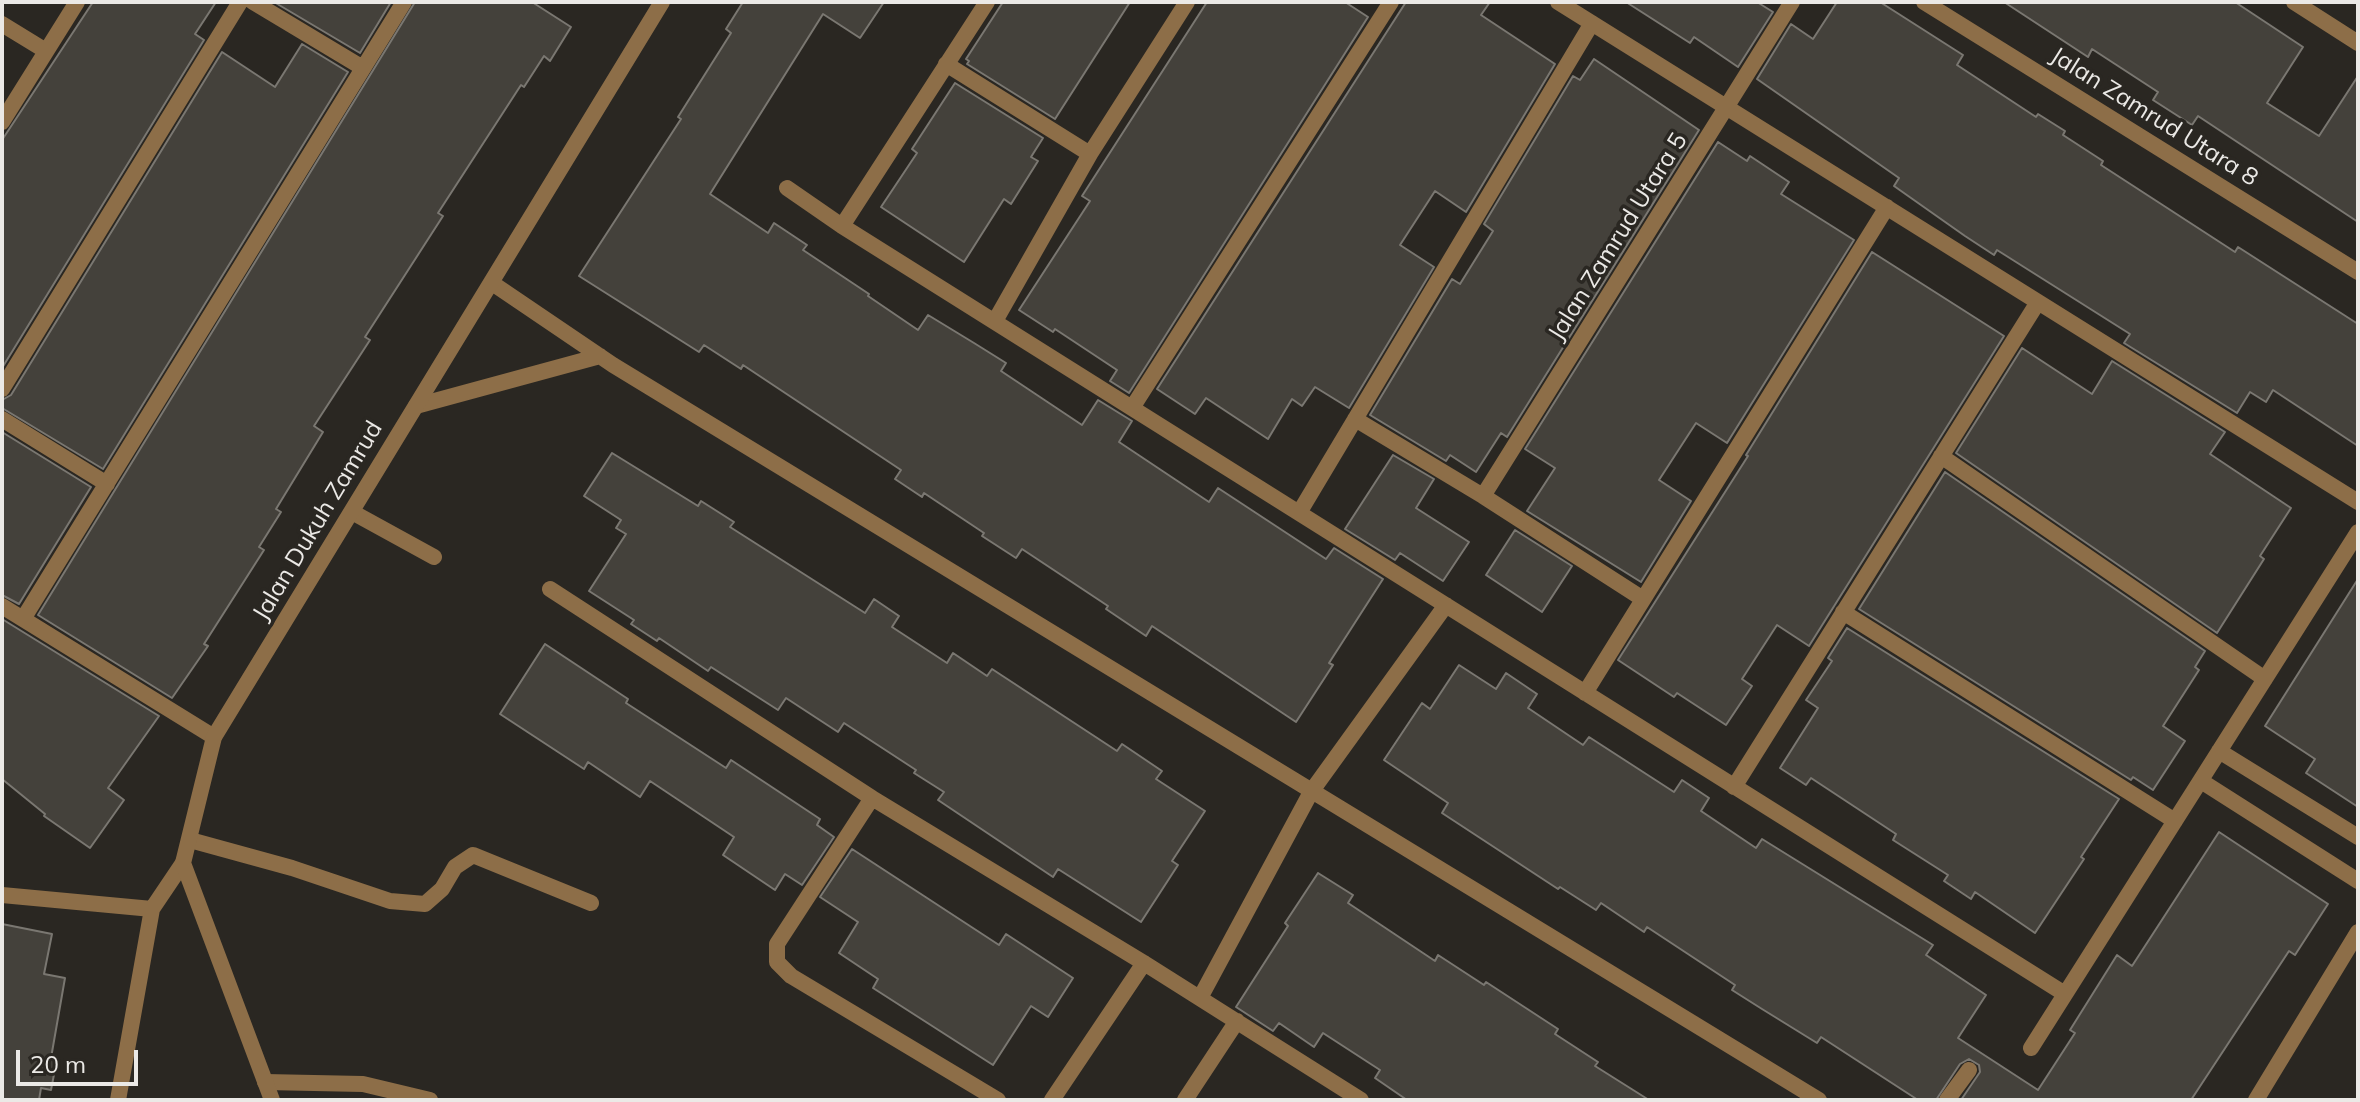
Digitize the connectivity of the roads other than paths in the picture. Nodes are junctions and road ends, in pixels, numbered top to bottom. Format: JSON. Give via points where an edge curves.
{"nodes":[{"id":1,"x":77,"y":2,"type":"edge"},
{"id":2,"x":240,"y":2,"type":"edge"},
{"id":3,"x":253,"y":2,"type":"edge"},
{"id":4,"x":404,"y":2,"type":"edge"},
{"id":5,"x":662,"y":2,"type":"edge"},
{"id":6,"x":987,"y":2,"type":"edge"},
{"id":7,"x":1187,"y":2,"type":"edge"},
{"id":8,"x":1391,"y":2,"type":"edge"},
{"id":9,"x":1558,"y":2,"type":"edge"},
{"id":10,"x":1792,"y":2,"type":"edge"},
{"id":11,"x":1924,"y":2,"type":"edge"},
{"id":12,"x":2294,"y":2,"type":"edge"},
{"id":13,"x":1592,"y":23,"type":"junction"},
{"id":14,"x":2,"y":24,"type":"edge"},
{"id":15,"x":2358,"y":43,"type":"edge"},
{"id":16,"x":46,"y":51,"type":"junction"},
{"id":17,"x":946,"y":64,"type":"junction"},
{"id":18,"x":363,"y":68,"type":"junction"},
{"id":19,"x":1727,"y":108,"type":"junction"},
{"id":20,"x":2,"y":122,"type":"edge"},
{"id":21,"x":1090,"y":154,"type":"junction"},
{"id":22,"x":787,"y":188,"type":"dead end"},
{"id":23,"x":1887,"y":207,"type":"junction"},
{"id":24,"x":842,"y":226,"type":"junction"},
{"id":25,"x":2358,"y":272,"type":"edge"},
{"id":26,"x":492,"y":283,"type":"junction"},
{"id":27,"x":2038,"y":302,"type":"junction"},
{"id":28,"x":995,"y":321,"type":"junction"},
{"id":29,"x":600,"y":356,"type":"junction"},
{"id":30,"x":2,"y":389,"type":"edge"},
{"id":31,"x":416,"y":406,"type":"junction"},
{"id":32,"x":1132,"y":408,"type":"junction"},
{"id":33,"x":2,"y":419,"type":"edge"},
{"id":34,"x":1355,"y":419,"type":"junction"},
{"id":35,"x":1941,"y":456,"type":"junction"},
{"id":36,"x":107,"y":484,"type":"junction"},
{"id":37,"x":1483,"y":496,"type":"junction"},
{"id":38,"x":2358,"y":502,"type":"edge"},
{"id":39,"x":352,"y":512,"type":"junction"},
{"id":40,"x":1299,"y":513,"type":"junction"},
{"id":41,"x":2358,"y":532,"type":"edge"},
{"id":42,"x":434,"y":557,"type":"dead end"},
{"id":43,"x":550,"y":589,"type":"dead end"},
{"id":44,"x":1643,"y":599,"type":"junction"},
{"id":45,"x":1446,"y":605,"type":"junction"},
{"id":46,"x":2,"y":606,"type":"edge"},
{"id":47,"x":1843,"y":612,"type":"junction"},
{"id":48,"x":23,"y":619,"type":"junction"},
{"id":49,"x":2265,"y":679,"type":"junction"},
{"id":50,"x":1585,"y":693,"type":"junction"},
{"id":51,"x":214,"y":737,"type":"junction"},
{"id":52,"x":2219,"y":751,"type":"junction"},
{"id":53,"x":2201,"y":781,"type":"junction"},
{"id":54,"x":1734,"y":787,"type":"junction"},
{"id":55,"x":1311,"y":792,"type":"junction"},
{"id":56,"x":872,"y":798,"type":"junction"},
{"id":57,"x":2175,"y":821,"type":"junction"},
{"id":58,"x":2358,"y":837,"type":"edge"},
{"id":59,"x":190,"y":840,"type":"junction"},
{"id":60,"x":183,"y":863,"type":"junction"},
{"id":61,"x":2358,"y":881,"type":"edge"},
{"id":62,"x":2,"y":895,"type":"edge"},
{"id":63,"x":591,"y":903,"type":"dead end"},
{"id":64,"x":152,"y":909,"type":"junction"},
{"id":65,"x":2358,"y":932,"type":"edge"},
{"id":66,"x":1144,"y":963,"type":"junction"},
{"id":67,"x":2065,"y":994,"type":"junction"},
{"id":68,"x":1200,"y":998,"type":"junction"},
{"id":69,"x":1237,"y":1021,"type":"junction"},
{"id":70,"x":2031,"y":1048,"type":"dead end"},
{"id":71,"x":1969,"y":1070,"type":"dead end"},
{"id":72,"x":265,"y":1082,"type":"junction"},
{"id":73,"x":118,"y":1100,"type":"edge"},
{"id":74,"x":272,"y":1100,"type":"edge"},
{"id":75,"x":430,"y":1100,"type":"edge"},
{"id":76,"x":998,"y":1100,"type":"edge"},
{"id":77,"x":1052,"y":1100,"type":"edge"},
{"id":78,"x":1185,"y":1100,"type":"edge"},
{"id":79,"x":1361,"y":1100,"type":"edge"},
{"id":80,"x":1819,"y":1100,"type":"edge"},
{"id":81,"x":1947,"y":1100,"type":"edge"},
{"id":82,"x":2256,"y":1100,"type":"edge"}],
"edges":[{"from":1,"to":16,"type":"street"},
{"from":2,"to":30,"type":"street"},
{"from":3,"to":18,"type":"street"},
{"from":4,"to":18,"type":"street"},
{"from":5,"to":26,"type":"street","name":"Jalan Dukuh Zamrud"},
{"from":6,"to":17,"type":"street"},
{"from":7,"to":21,"type":"street"},
{"from":8,"to":32,"type":"street"},
{"from":9,"to":13,"type":"street"},
{"from":10,"to":19,"type":"street","name":"Jalan Zamrud Utara 5"},
{"from":11,"to":25,"type":"street","name":"Jalan Zamrud Utara 8"},
{"from":12,"to":15,"type":"street"},
{"from":13,"to":19,"type":"street"},
{"from":13,"to":34,"type":"street"},
{"from":14,"to":16,"type":"street"},
{"from":16,"to":20,"type":"street"},
{"from":17,"to":21,"type":"street"},
{"from":17,"to":24,"type":"street"},
{"from":18,"to":36,"type":"street"},
{"from":19,"to":23,"type":"street"},
{"from":19,"to":37,"type":"street","name":"Jalan Zamrud Utara 5"},
{"from":21,"to":28,"type":"street"},
{"from":22,"to":24,"type":"street"},
{"from":23,"to":27,"type":"street"},
{"from":23,"to":44,"type":"street"},
{"from":24,"to":28,"type":"street"},
{"from":26,"to":29,"type":"street"},
{"from":26,"to":31,"type":"street","name":"Jalan Dukuh Zamrud"},
{"from":27,"to":35,"type":"street"},
{"from":27,"to":38,"type":"street"},
{"from":28,"to":32,"type":"street"},
{"from":29,"to":31,"type":"street"},
{"from":29,"to":55,"type":"street"},
{"from":31,"to":39,"type":"street","name":"Jalan Dukuh Zamrud"},
{"from":32,"to":40,"type":"street"},
{"from":33,"to":36,"type":"street"},
{"from":34,"to":37,"type":"street"},
{"from":34,"to":40,"type":"street"},
{"from":35,"to":47,"type":"street"},
{"from":35,"to":49,"type":"street"},
{"from":36,"to":48,"type":"street"},
{"from":37,"to":44,"type":"street"},
{"from":39,"to":42,"type":"street"},
{"from":39,"to":51,"type":"street","name":"Jalan Dukuh Zamrud"},
{"from":40,"to":45,"type":"street"},
{"from":41,"to":49,"type":"street"},
{"from":43,"to":56,"type":"street"},
{"from":44,"to":50,"type":"street"},
{"from":45,"to":50,"type":"street"},
{"from":45,"to":55,"type":"street"},
{"from":46,"to":48,"type":"street"},
{"from":47,"to":54,"type":"street"},
{"from":47,"to":57,"type":"street"},
{"from":48,"to":51,"type":"street"},
{"from":49,"to":52,"type":"street"},
{"from":50,"to":54,"type":"street"},
{"from":51,"to":59,"type":"street","name":"Jalan Dukuh Zamrud"},
{"from":52,"to":53,"type":"street"},
{"from":52,"to":58,"type":"street"},
{"from":53,"to":57,"type":"street"},
{"from":53,"to":61,"type":"street"},
{"from":54,"to":67,"type":"street"},
{"from":55,"to":68,"type":"street"},
{"from":55,"to":80,"type":"street"},
{"from":56,"to":66,"type":"street"},
{"from":56,"to":76,"type":"street","via":[[777,944],[777,962],[791,976]]},
{"from":57,"to":67,"type":"street"},
{"from":59,"to":60,"type":"street","name":"Jalan Dukuh Zamrud"},
{"from":59,"to":63,"type":"street","via":[[390,901],[425,904],[455,867],[473,855]]},
{"from":60,"to":64,"type":"street","name":"Jalan Dukuh Zamrud"},
{"from":60,"to":72,"type":"street"},
{"from":62,"to":64,"type":"street"},
{"from":64,"to":73,"type":"street"},
{"from":65,"to":82,"type":"street"},
{"from":66,"to":68,"type":"street"},
{"from":66,"to":77,"type":"street"},
{"from":67,"to":70,"type":"street"},
{"from":68,"to":69,"type":"street"},
{"from":69,"to":78,"type":"street"},
{"from":69,"to":79,"type":"street"},
{"from":71,"to":81,"type":"street"},
{"from":72,"to":74,"type":"street"},
{"from":72,"to":75,"type":"street","via":[[363,1084]]}]}
